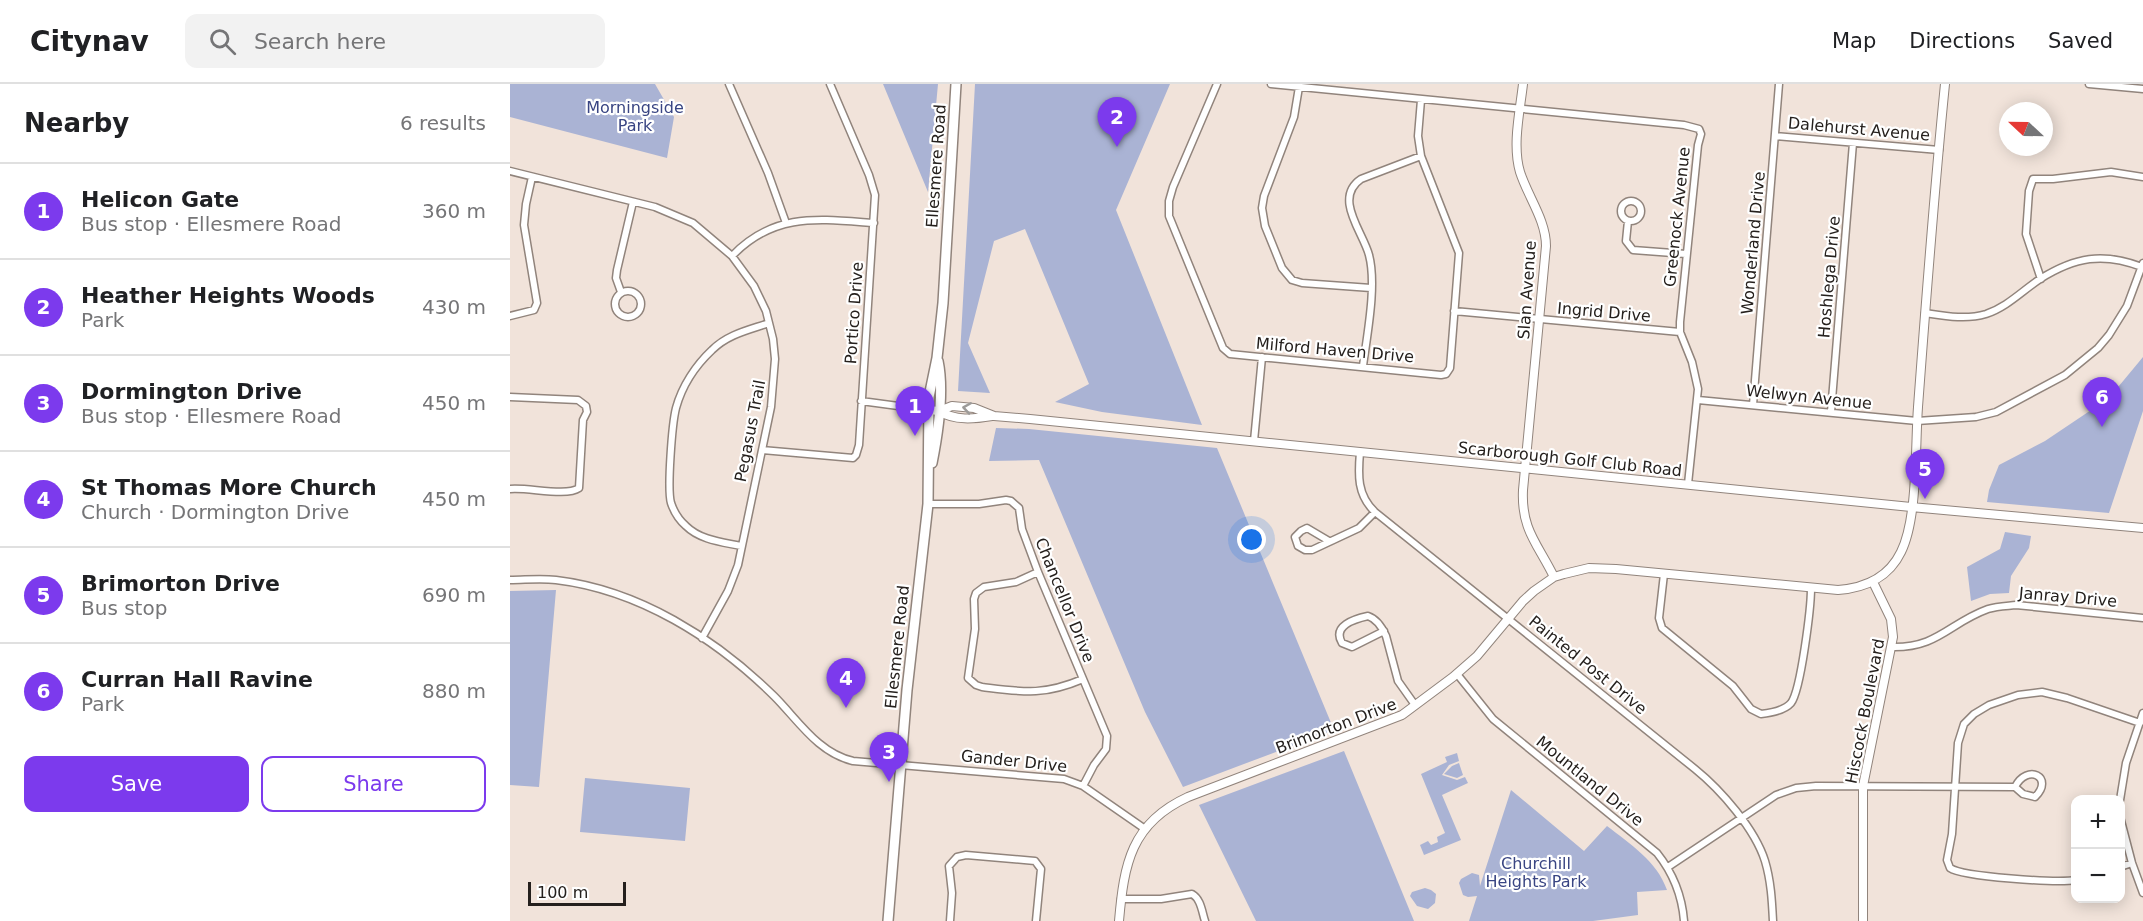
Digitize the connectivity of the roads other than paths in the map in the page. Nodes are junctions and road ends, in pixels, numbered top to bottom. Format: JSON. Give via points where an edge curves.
{"nodes":[{"id":1,"x":729,"y":84,"type":"edge"},
{"id":2,"x":830,"y":84,"type":"edge"},
{"id":3,"x":956,"y":84,"type":"edge"},
{"id":4,"x":1217,"y":84,"type":"edge"},
{"id":5,"x":1271,"y":84,"type":"edge"},
{"id":6,"x":1523,"y":84,"type":"edge"},
{"id":7,"x":1779,"y":84,"type":"edge"},
{"id":8,"x":1945,"y":84,"type":"edge"},
{"id":9,"x":2089,"y":84,"type":"edge"},
{"id":10,"x":1299,"y":87,"type":"junction"},
{"id":11,"x":2143,"y":89,"type":"edge"},
{"id":12,"x":1421,"y":100,"type":"junction"},
{"id":13,"x":1520,"y":110,"type":"junction"},
{"id":14,"x":1775,"y":136,"type":"junction"},
{"id":15,"x":1853,"y":143,"type":"junction"},
{"id":16,"x":1940,"y":150,"type":"junction"},
{"id":17,"x":1421,"y":156,"type":"junction"},
{"id":18,"x":510,"y":171,"type":"edge"},
{"id":19,"x":532,"y":177,"type":"junction"},
{"id":20,"x":2143,"y":177,"type":"edge"},
{"id":21,"x":633,"y":202,"type":"junction"},
{"id":22,"x":1628,"y":221,"type":"dead end"},
{"id":23,"x":786,"y":223,"type":"junction"},
{"id":24,"x":874,"y":223,"type":"junction"},
{"id":25,"x":1686,"y":254,"type":"junction"},
{"id":26,"x":732,"y":256,"type":"junction"},
{"id":27,"x":2142,"y":265,"type":"edge"},
{"id":28,"x":2041,"y":279,"type":"junction"},
{"id":29,"x":1371,"y":288,"type":"junction"},
{"id":30,"x":621,"y":292,"type":"junction"},
{"id":31,"x":1454,"y":311,"type":"junction"},
{"id":32,"x":1925,"y":313,"type":"junction"},
{"id":33,"x":510,"y":316,"type":"edge"},
{"id":34,"x":1539,"y":320,"type":"junction"},
{"id":35,"x":769,"y":323,"type":"junction"},
{"id":36,"x":1680,"y":332,"type":"junction"},
{"id":37,"x":1262,"y":357,"type":"junction"},
{"id":38,"x":937,"y":358,"type":"junction"},
{"id":39,"x":1363,"y":366,"type":"junction"},
{"id":40,"x":510,"y":397,"type":"edge"},
{"id":41,"x":1698,"y":400,"type":"junction"},
{"id":42,"x":861,"y":401,"type":"junction"},
{"id":43,"x":1753,"y":405,"type":"junction"},
{"id":44,"x":928,"y":410,"type":"junction"},
{"id":45,"x":939,"y":411,"type":"junction"},
{"id":46,"x":1831,"y":412,"type":"junction"},
{"id":47,"x":1917,"y":421,"type":"junction"},
{"id":48,"x":1254,"y":441,"type":"junction"},
{"id":49,"x":762,"y":450,"type":"junction"},
{"id":50,"x":1360,"y":452,"type":"junction"},
{"id":51,"x":1526,"y":468,"type":"junction"},
{"id":52,"x":928,"y":483,"type":"junction"},
{"id":53,"x":1688,"y":484,"type":"junction"},
{"id":54,"x":510,"y":489,"type":"edge"},
{"id":55,"x":928,"y":504,"type":"junction"},
{"id":56,"x":1911,"y":507,"type":"junction"},
{"id":57,"x":1375,"y":512,"type":"junction"},
{"id":58,"x":2143,"y":528,"type":"edge"},
{"id":59,"x":1329,"y":541,"type":"junction"},
{"id":60,"x":741,"y":546,"type":"junction"},
{"id":61,"x":1038,"y":572,"type":"junction"},
{"id":62,"x":1664,"y":574,"type":"junction"},
{"id":63,"x":1554,"y":577,"type":"junction"},
{"id":64,"x":510,"y":580,"type":"edge"},
{"id":65,"x":1873,"y":582,"type":"junction"},
{"id":66,"x":1811,"y":588,"type":"junction"},
{"id":67,"x":2143,"y":618,"type":"edge"},
{"id":68,"x":1510,"y":619,"type":"junction"},
{"id":69,"x":1384,"y":631,"type":"junction"},
{"id":70,"x":702,"y":638,"type":"junction"},
{"id":71,"x":1892,"y":648,"type":"junction"},
{"id":72,"x":1457,"y":674,"type":"junction"},
{"id":73,"x":1083,"y":679,"type":"junction"},
{"id":74,"x":1415,"y":705,"type":"junction"},
{"id":75,"x":2143,"y":713,"type":"edge"},
{"id":76,"x":2140,"y":723,"type":"junction"},
{"id":77,"x":902,"y":764,"type":"junction"},
{"id":78,"x":1083,"y":786,"type":"junction"},
{"id":79,"x":1863,"y":786,"type":"junction"},
{"id":80,"x":1955,"y":787,"type":"junction"},
{"id":81,"x":2015,"y":787,"type":"junction"},
{"id":82,"x":2121,"y":795,"type":"edge"},
{"id":83,"x":1741,"y":818,"type":"junction"},
{"id":84,"x":1144,"y":829,"type":"junction"},
{"id":85,"x":2125,"y":834,"type":"edge"},
{"id":86,"x":2132,"y":863,"type":"junction"},
{"id":87,"x":2125,"y":866,"type":"edge"},
{"id":88,"x":1668,"y":867,"type":"junction"},
{"id":89,"x":2071,"y":880,"type":"edge"},
{"id":90,"x":2143,"y":893,"type":"edge"},
{"id":91,"x":1121,"y":899,"type":"junction"},
{"id":92,"x":888,"y":921,"type":"edge"},
{"id":93,"x":950,"y":921,"type":"edge"},
{"id":94,"x":1036,"y":921,"type":"edge"},
{"id":95,"x":1119,"y":921,"type":"edge"},
{"id":96,"x":1205,"y":921,"type":"edge"},
{"id":97,"x":1684,"y":921,"type":"edge"},
{"id":98,"x":1773,"y":921,"type":"edge"},
{"id":99,"x":1863,"y":921,"type":"edge"}],
"edges":[{"from":1,"to":23,"type":"street"},
{"from":2,"to":24,"type":"street","name":"Portico Drive","via":[[873,186]]},
{"from":3,"to":38,"type":"main road","name":"Ellesmere Road"},
{"from":4,"to":37,"type":"street","name":"Milford Haven Drive","via":[[1173,188],[1169,216],[1223,348],[1230,354]]},
{"from":5,"to":10,"type":"street","name":"Greenock Avenue"},
{"from":6,"to":13,"type":"street","name":"Slan Avenue"},
{"from":7,"to":14,"type":"street","name":"Wonderland Drive"},
{"from":8,"to":16,"type":"street"},
{"from":9,"to":11,"type":"street"},
{"from":10,"to":12,"type":"street","name":"Greenock Avenue"},
{"from":10,"to":29,"type":"street","via":[[1294,117],[1262,203],[1265,226],[1282,268],[1292,280]]},
{"from":12,"to":13,"type":"street","name":"Greenock Avenue"},
{"from":12,"to":17,"type":"street","name":"Milford Haven Drive"},
{"from":13,"to":25,"type":"street","name":"Greenock Avenue","via":[[1699,129]]},
{"from":13,"to":34,"type":"street","name":"Slan Avenue","via":[[1517,161],[1546,241]]},
{"from":14,"to":15,"type":"street","name":"Dalehurst Avenue"},
{"from":14,"to":43,"type":"street","name":"Wonderland Drive"},
{"from":15,"to":16,"type":"street","name":"Dalehurst Avenue"},
{"from":15,"to":46,"type":"street","name":"Hoshlega Drive"},
{"from":16,"to":32,"type":"street"},
{"from":17,"to":29,"type":"street","via":[[1361,179],[1349,196],[1349,209],[1370,257]]},
{"from":17,"to":31,"type":"street","name":"Milford Haven Drive","via":[[1459,253]]},
{"from":18,"to":19,"type":"street","name":"Pegasus Trail"},
{"from":19,"to":21,"type":"street","name":"Pegasus Trail"},
{"from":19,"to":33,"type":"street","via":[[524,225],[537,303],[534,310]]},
{"from":20,"to":28,"type":"street","via":[[2111,172],[2033,179],[2026,234]]},
{"from":21,"to":26,"type":"street","name":"Pegasus Trail","via":[[693,224]]},
{"from":21,"to":30,"type":"street","via":[[617,270]]},
{"from":22,"to":25,"type":"street","via":[[1626,241],[1633,250]]},
{"from":23,"to":24,"type":"street","via":[[823,219]]},
{"from":23,"to":26,"type":"street","via":[[761,233]]},
{"from":24,"to":42,"type":"street","name":"Portico Drive"},
{"from":25,"to":36,"type":"street","name":"Greenock Avenue"},
{"from":26,"to":35,"type":"street","name":"Pegasus Trail","via":[[754,286]]},
{"from":27,"to":28,"type":"street","via":[[2094,257]]},
{"from":27,"to":47,"type":"street","name":"Welwyn Avenue","via":[[2127,306],[2109,335],[2066,375],[1996,412]]},
{"from":28,"to":32,"type":"street","via":[[1986,314]]},
{"from":29,"to":39,"type":"street"},
{"from":30,"to":30,"type":"street","via":[[615,298],[615,308],[625,317],[634,315],[640,309],[639,297],[634,291]]},
{"from":31,"to":34,"type":"street","name":"Ingrid Drive"},
{"from":31,"to":39,"type":"street","name":"Milford Haven Drive","via":[[1450,368],[1446,374]]},
{"from":32,"to":47,"type":"street"},
{"from":34,"to":36,"type":"street","name":"Ingrid Drive"},
{"from":34,"to":51,"type":"street","name":"Slan Avenue"},
{"from":35,"to":49,"type":"street","name":"Pegasus Trail","via":[[775,359],[774,384]]},
{"from":35,"to":60,"type":"street","via":[[737,333],[714,348],[693,371],[674,421],[671,504],[678,517],[698,535]]},
{"from":36,"to":41,"type":"street","name":"Greenock Avenue","via":[[1695,373]]},
{"from":37,"to":39,"type":"street","name":"Milford Haven Drive"},
{"from":37,"to":48,"type":"street"},
{"from":38,"to":44,"type":"main road","name":"Ellesmere Road"},
{"from":38,"to":45,"type":"main road","name":"Ellesmere Road","via":[[941,374]]},
{"from":40,"to":54,"type":"street","via":[[578,399],[587,412],[583,420],[579,488],[572,492]]},
{"from":41,"to":43,"type":"street","name":"Welwyn Avenue"},
{"from":41,"to":53,"type":"street","name":"Greenock Avenue"},
{"from":42,"to":44,"type":"street"},
{"from":42,"to":49,"type":"street","name":"Portico Drive","via":[[859,445],[853,458]]},
{"from":43,"to":46,"type":"street","name":"Welwyn Avenue"},
{"from":44,"to":45,"type":"street","name":"Scarborough Golf Club Road"},
{"from":44,"to":52,"type":"main road","name":"Ellesmere Road"},
{"from":45,"to":48,"type":"street","name":"Scarborough Golf Club Road","via":[[952,406],[974,408],[994,416]]},
{"from":45,"to":52,"type":"main road","name":"Ellesmere Road"},
{"from":46,"to":47,"type":"street","name":"Welwyn Avenue"},
{"from":47,"to":56,"type":"street"},
{"from":48,"to":50,"type":"street","name":"Scarborough Golf Club Road"},
{"from":49,"to":60,"type":"street","name":"Pegasus Trail"},
{"from":50,"to":51,"type":"street","name":"Scarborough Golf Club Road"},
{"from":50,"to":57,"type":"street","name":"Painted Post Drive","via":[[1359,481]]},
{"from":51,"to":53,"type":"street","name":"Scarborough Golf Club Road"},
{"from":51,"to":63,"type":"street","name":"Slan Avenue","via":[[1525,521]]},
{"from":52,"to":55,"type":"main road","name":"Ellesmere Road"},
{"from":53,"to":56,"type":"street","name":"Scarborough Golf Club Road"},
{"from":55,"to":61,"type":"street","name":"Chancellor Drive","via":[[1011,501],[1019,508],[1022,529]]},
{"from":55,"to":77,"type":"main road","name":"Ellesmere Road"},
{"from":56,"to":58,"type":"street","name":"Scarborough Golf Club Road"},
{"from":56,"to":65,"type":"street","via":[[1899,555]]},
{"from":57,"to":59,"type":"street","via":[[1359,528]]},
{"from":57,"to":68,"type":"street","name":"Painted Post Drive"},
{"from":59,"to":59,"type":"street","via":[[1307,528],[1295,537],[1295,543],[1305,550]]},
{"from":60,"to":70,"type":"street","name":"Pegasus Trail","via":[[728,591]]},
{"from":61,"to":73,"type":"street","name":"Chancellor Drive"},
{"from":61,"to":73,"type":"street","via":[[1016,582],[984,587],[976,593],[968,678],[982,687],[1025,692],[1056,689]]},
{"from":62,"to":63,"type":"street","name":"Brimorton Drive","via":[[1588,568]]},
{"from":62,"to":66,"type":"street","name":"Brimorton Drive"},
{"from":62,"to":66,"type":"street","via":[[1659,618],[1662,628],[1761,714],[1787,706],[1795,696]]},
{"from":63,"to":68,"type":"street","name":"Brimorton Drive","via":[[1523,601]]},
{"from":64,"to":70,"type":"street","name":"Gander Drive","via":[[554,580],[598,588],[642,603]]},
{"from":65,"to":66,"type":"street","name":"Brimorton Drive","via":[[1851,589]]},
{"from":65,"to":71,"type":"street","name":"Hiscock Boulevard","via":[[1891,619]]},
{"from":67,"to":71,"type":"street","name":"Janray Drive","via":[[2016,605],[1995,607],[1921,645]]},
{"from":68,"to":72,"type":"street","name":"Brimorton Drive"},
{"from":68,"to":83,"type":"street","name":"Painted Post Drive","via":[[1710,782]]},
{"from":69,"to":69,"type":"street","via":[[1368,616],[1345,624],[1339,638],[1352,647]]},
{"from":69,"to":74,"type":"street","via":[[1398,681]]},
{"from":70,"to":77,"type":"street","name":"Gander Drive","via":[[767,689],[833,754],[854,761]]},
{"from":71,"to":79,"type":"street","name":"Hiscock Boulevard"},
{"from":72,"to":74,"type":"street","name":"Brimorton Drive"},
{"from":72,"to":88,"type":"street","name":"Mountland Drive","via":[[1493,719],[1648,844]]},
{"from":73,"to":78,"type":"street","name":"Chancellor Drive","via":[[1107,736],[1106,749]]},
{"from":74,"to":84,"type":"street","name":"Brimorton Drive","via":[[1388,722],[1177,802]]},
{"from":75,"to":76,"type":"street"},
{"from":76,"to":80,"type":"street","via":[[2052,694],[2018,695],[1977,712],[1964,724],[1958,743]]},
{"from":76,"to":82,"type":"street","via":[[2126,763]]},
{"from":77,"to":78,"type":"street","name":"Gander Drive","via":[[1064,778]]},
{"from":77,"to":92,"type":"main road","name":"Ellesmere Road"},
{"from":78,"to":84,"type":"street","name":"Gander Drive"},
{"from":79,"to":80,"type":"street"},
{"from":79,"to":83,"type":"street","via":[[1796,788],[1776,795]]},
{"from":79,"to":99,"type":"street","name":"Hiscock Boulevard"},
{"from":80,"to":81,"type":"street"},
{"from":80,"to":89,"type":"street","via":[[1947,860],[1950,868],[1967,873]]},
{"from":81,"to":81,"type":"street","via":[[2035,797],[2043,782],[2034,774],[2025,775]]},
{"from":83,"to":88,"type":"street"},
{"from":83,"to":98,"type":"street","name":"Painted Post Drive","via":[[1765,859]]},
{"from":84,"to":91,"type":"street","name":"Brimorton Drive","via":[[1129,857]]},
{"from":85,"to":86,"type":"street"},
{"from":86,"to":87,"type":"street"},
{"from":86,"to":90,"type":"street"},
{"from":88,"to":97,"type":"street","name":"Mountland Drive","via":[[1680,896]]},
{"from":91,"to":95,"type":"street","name":"Brimorton Drive"},
{"from":91,"to":96,"type":"street","via":[[1192,894],[1200,903]]},
{"from":93,"to":94,"type":"street","via":[[949,867],[957,857],[966,855],[1035,861],[1041,869]]}]}
